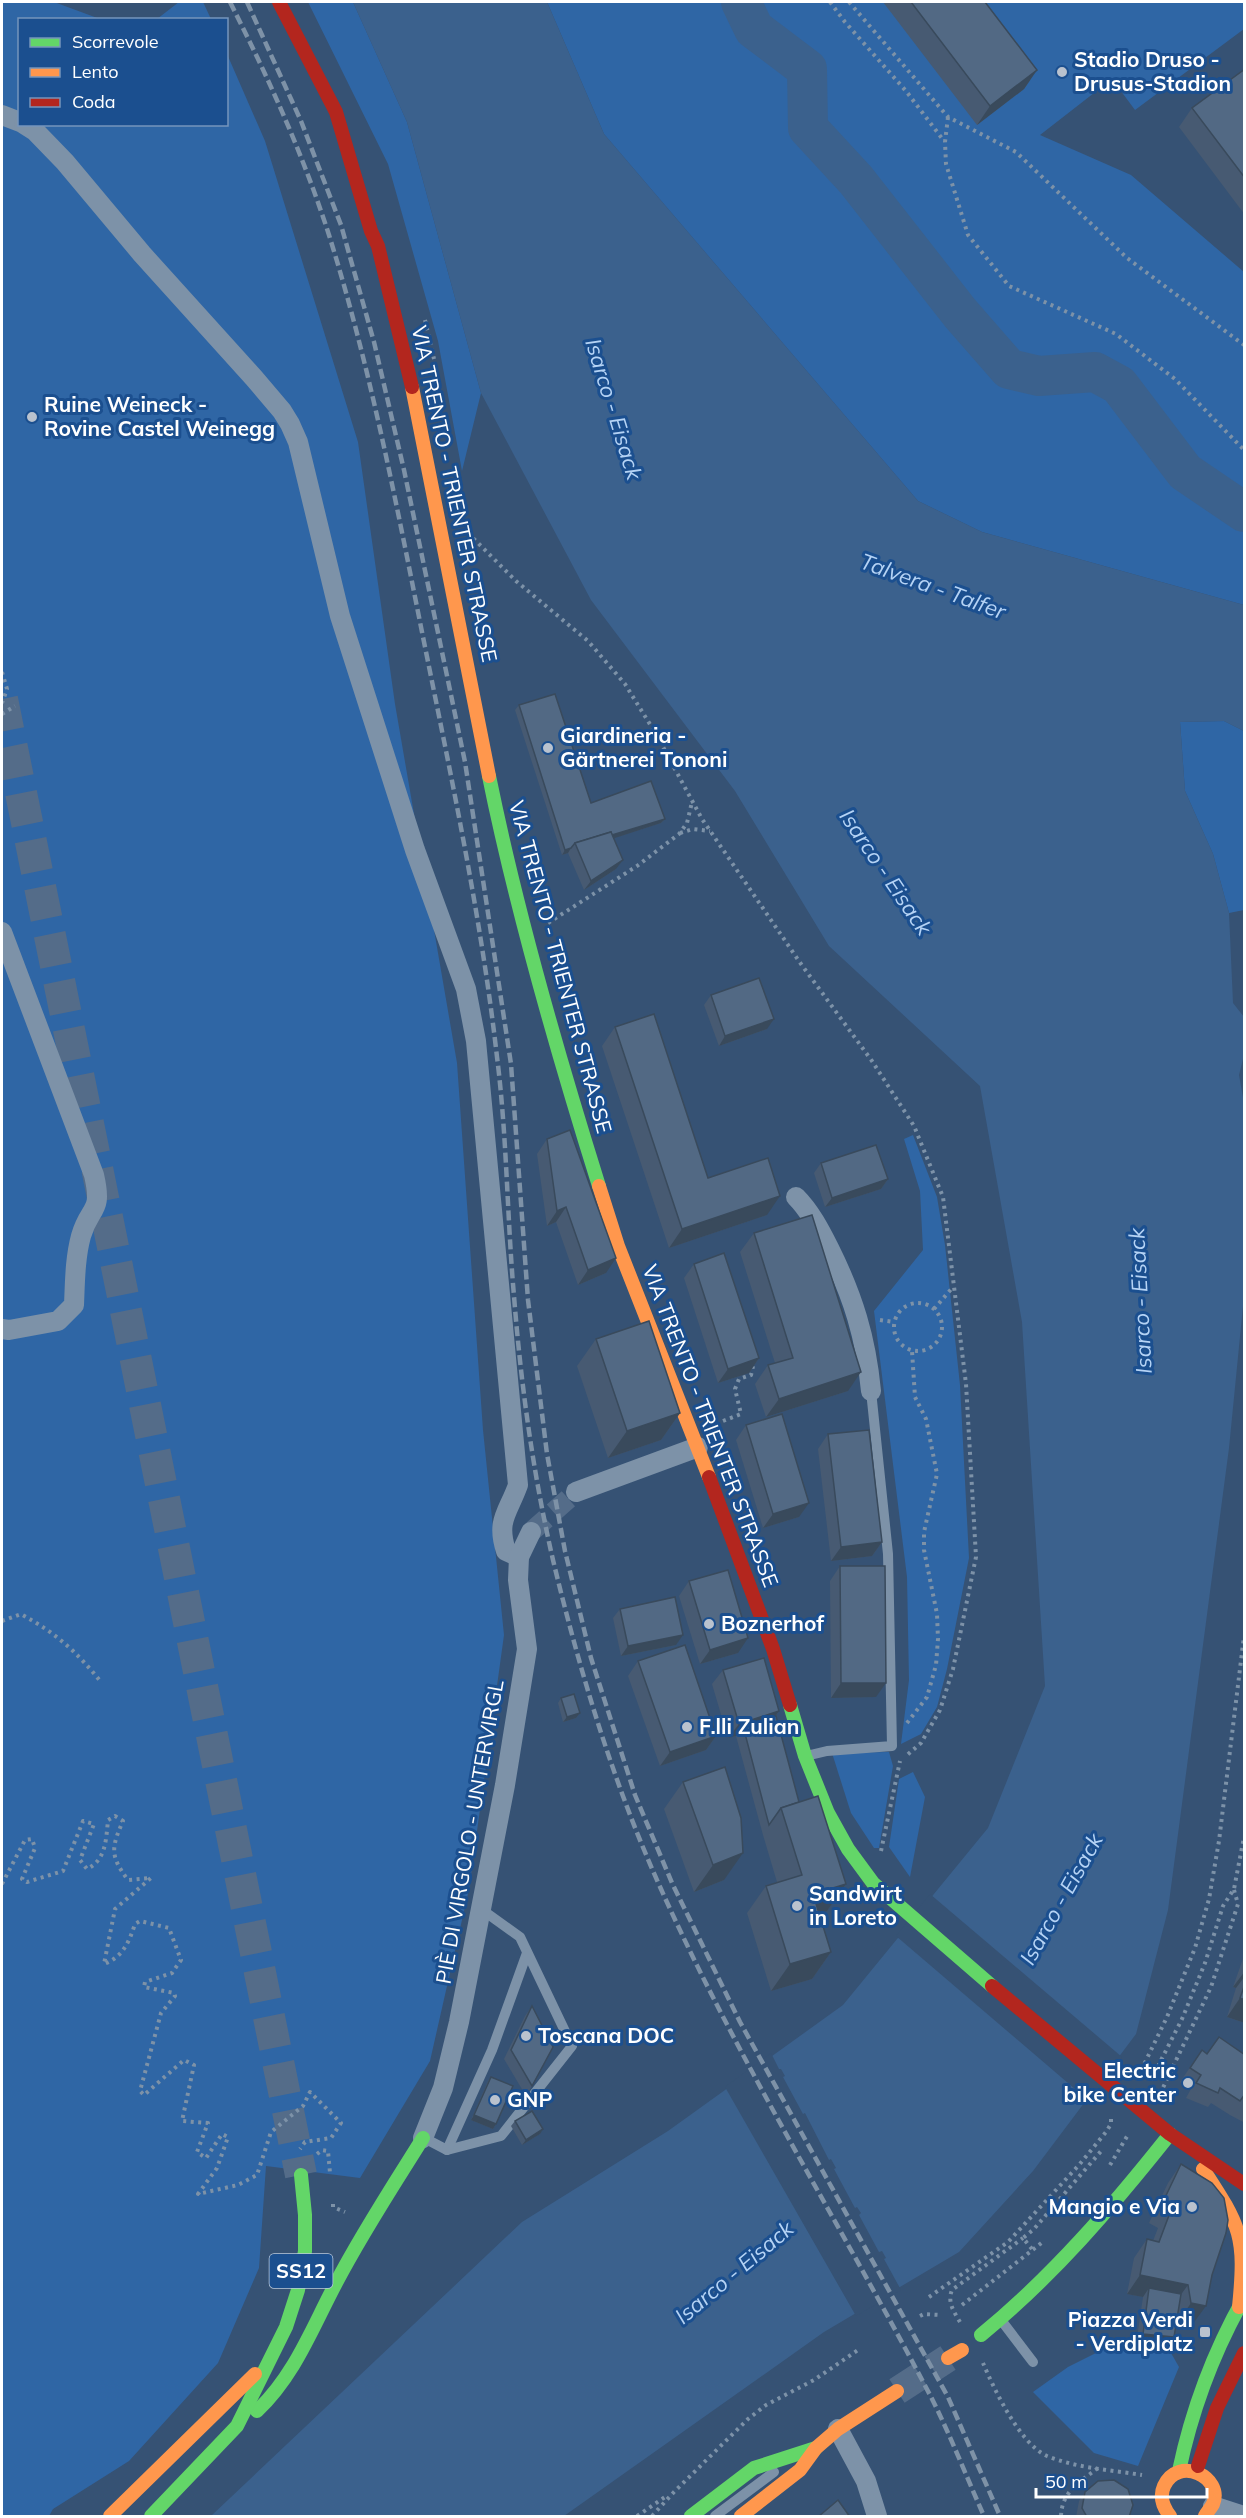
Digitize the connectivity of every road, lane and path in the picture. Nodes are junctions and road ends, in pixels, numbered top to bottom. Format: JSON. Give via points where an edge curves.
{"nodes":[{"id":1,"x":279,"y":2,"type":"edge"},
{"id":2,"x":830,"y":2,"type":"edge"},
{"id":3,"x":849,"y":2,"type":"edge"},
{"id":4,"x":2,"y":115,"type":"edge"},
{"id":5,"x":948,"y":117,"type":"junction"},
{"id":6,"x":18,"y":121,"type":"edge"},
{"id":7,"x":27,"y":126,"type":"edge"},
{"id":8,"x":945,"y":142,"type":"junction"},
{"id":9,"x":423,"y":314,"type":"dead end"},
{"id":10,"x":1245,"y":345,"type":"edge"},
{"id":11,"x":435,"y":364,"type":"dead end"},
{"id":12,"x":1245,"y":450,"type":"edge"},
{"id":13,"x":465,"y":517,"type":"dead end"},
{"id":14,"x":2,"y":672,"type":"edge"},
{"id":15,"x":2,"y":703,"type":"edge"},
{"id":16,"x":15,"y":706,"type":"dead end"},
{"id":17,"x":2,"y":714,"type":"edge"},
{"id":18,"x":692,"y":801,"type":"junction"},
{"id":19,"x":710,"y":831,"type":"junction"},
{"id":20,"x":679,"y":834,"type":"junction"},
{"id":21,"x":2,"y":932,"type":"edge"},
{"id":22,"x":526,"y":937,"type":"junction"},
{"id":23,"x":796,"y":1197,"type":"dead end"},
{"id":24,"x":954,"y":1287,"type":"junction"},
{"id":25,"x":934,"y":1309,"type":"junction"},
{"id":26,"x":2,"y":1329,"type":"edge"},
{"id":27,"x":912,"y":1351,"type":"junction"},
{"id":28,"x":753,"y":1366,"type":"edge"},
{"id":29,"x":871,"y":1391,"type":"joint"},
{"id":30,"x":723,"y":1420,"type":"dead end"},
{"id":31,"x":698,"y":1447,"type":"junction"},
{"id":32,"x":576,"y":1492,"type":"tunnel mouth"},
{"id":33,"x":531,"y":1532,"type":"tunnel mouth"},
{"id":34,"x":519,"y":1557,"type":"junction"},
{"id":35,"x":2,"y":1621,"type":"edge"},
{"id":36,"x":1245,"y":1636,"type":"edge"},
{"id":37,"x":1244,"y":1649,"type":"edge"},
{"id":38,"x":101,"y":1683,"type":"dead end"},
{"id":39,"x":892,"y":1746,"type":"junction"},
{"id":40,"x":805,"y":1756,"type":"junction"},
{"id":41,"x":900,"y":1761,"type":"junction"},
{"id":42,"x":1245,"y":1837,"type":"edge"},
{"id":43,"x":880,"y":1856,"type":"dead end"},
{"id":44,"x":2,"y":1884,"type":"edge"},
{"id":45,"x":1234,"y":1889,"type":"junction"},
{"id":46,"x":481,"y":1909,"type":"junction"},
{"id":47,"x":527,"y":1953,"type":"junction"},
{"id":48,"x":1138,"y":2077,"type":"dead end"},
{"id":49,"x":1151,"y":2080,"type":"dead end"},
{"id":50,"x":1158,"y":2098,"type":"dead end"},
{"id":51,"x":1108,"y":2111,"type":"dead end"},
{"id":52,"x":1129,"y":2132,"type":"dead end"},
{"id":53,"x":1170,"y":2134,"type":"junction"},
{"id":54,"x":423,"y":2138,"type":"junction"},
{"id":55,"x":1189,"y":2147,"type":"junction"},
{"id":56,"x":447,"y":2150,"type":"junction"},
{"id":57,"x":1102,"y":2150,"type":"dead end"},
{"id":58,"x":313,"y":2157,"type":"dead end"},
{"id":59,"x":295,"y":2158,"type":"dead end"},
{"id":60,"x":1107,"y":2168,"type":"dead end"},
{"id":61,"x":301,"y":2175,"type":"tunnel mouth"},
{"id":62,"x":1245,"y":2184,"type":"edge"},
{"id":63,"x":331,"y":2185,"type":"dead end"},
{"id":64,"x":332,"y":2196,"type":"dead end"},
{"id":65,"x":349,"y":2212,"type":"dead end"},
{"id":66,"x":1027,"y":2223,"type":"junction"},
{"id":67,"x":1034,"y":2229,"type":"junction"},
{"id":68,"x":1051,"y":2234,"type":"dead end"},
{"id":69,"x":1023,"y":2238,"type":"junction"},
{"id":70,"x":1008,"y":2242,"type":"junction"},
{"id":71,"x":1012,"y":2247,"type":"junction"},
{"id":72,"x":1032,"y":2249,"type":"junction"},
{"id":73,"x":929,"y":2297,"type":"dead end"},
{"id":74,"x":1242,"y":2303,"type":"edge"},
{"id":75,"x":962,"y":2305,"type":"dead end"},
{"id":76,"x":953,"y":2310,"type":"dead end"},
{"id":77,"x":940,"y":2315,"type":"dead end"},
{"id":78,"x":920,"y":2316,"type":"dead end"},
{"id":79,"x":1000,"y":2320,"type":"junction"},
{"id":80,"x":981,"y":2335,"type":"dead end"},
{"id":81,"x":858,"y":2350,"type":"dead end"},
{"id":82,"x":962,"y":2350,"type":"dead end"},
{"id":83,"x":1245,"y":2353,"type":"edge"},
{"id":84,"x":948,"y":2358,"type":"tunnel mouth"},
{"id":85,"x":268,"y":2360,"type":"junction"},
{"id":86,"x":1033,"y":2362,"type":"dead end"},
{"id":87,"x":983,"y":2363,"type":"dead end"},
{"id":88,"x":897,"y":2391,"type":"tunnel mouth"},
{"id":89,"x":237,"y":2426,"type":"junction"},
{"id":90,"x":838,"y":2429,"type":"junction"},
{"id":91,"x":816,"y":2448,"type":"junction"},
{"id":92,"x":795,"y":2455,"type":"junction"},
{"id":93,"x":1098,"y":2468,"type":"junction"},
{"id":94,"x":1179,"y":2471,"type":"junction"},
{"id":95,"x":1197,"y":2471,"type":"junction"},
{"id":96,"x":1145,"y":2476,"type":"dead end"},
{"id":97,"x":674,"y":2492,"type":"junction"},
{"id":98,"x":1209,"y":2511,"type":"edge"},
{"id":99,"x":1245,"y":2516,"type":"edge"},
{"id":100,"x":110,"y":2517,"type":"edge"},
{"id":101,"x":151,"y":2517,"type":"edge"},
{"id":102,"x":637,"y":2517,"type":"edge"},
{"id":103,"x":652,"y":2517,"type":"edge"},
{"id":104,"x":691,"y":2517,"type":"edge"},
{"id":105,"x":715,"y":2517,"type":"edge"},
{"id":106,"x":741,"y":2517,"type":"edge"},
{"id":107,"x":877,"y":2517,"type":"edge"},
{"id":108,"x":1061,"y":2517,"type":"edge"},
{"id":109,"x":1170,"y":2517,"type":"edge"}],
"edges":[{"from":1,"to":22,"type":"street","name":"VIA TRENTO - TRIENTER STRASSE","via":[[336,112],[378,246],[413,390],[503,846]]},
{"from":2,"to":8,"type":"path"},
{"from":3,"to":5,"type":"path"},
{"from":4,"to":6,"type":"street"},
{"from":5,"to":8,"type":"path"},
{"from":5,"to":10,"type":"path","via":[[1016,152],[1128,258]]},
{"from":7,"to":34,"type":"street","via":[[65,162],[261,386],[282,411],[298,442],[344,627],[415,850],[466,989],[476,1041],[518,1485],[500,1533],[506,1551]]},
{"from":8,"to":12,"type":"path","via":[[946,164],[968,235],[1009,285],[1116,334],[1175,379]]},
{"from":9,"to":11,"type":"path"},
{"from":13,"to":18,"type":"path","via":[[471,536],[516,581],[588,641],[625,684]]},
{"from":14,"to":15,"type":"path","via":[[7,689]]},
{"from":16,"to":17,"type":"path"},
{"from":18,"to":19,"type":"path"},
{"from":18,"to":20,"type":"path","via":[[687,823]]},
{"from":19,"to":20,"type":"path","via":[[693,829]]},
{"from":19,"to":24,"type":"path","via":[[914,1126],[943,1197]]},
{"from":20,"to":22,"type":"path","via":[[637,866]]},
{"from":21,"to":26,"type":"street","via":[[99,1196],[82,1234],[76,1260],[74,1305],[58,1321]]},
{"from":22,"to":31,"type":"street","name":"VIA TRENTO - TRIENTER STRASSE","via":[[618,1246]]},
{"from":23,"to":29,"type":"street","via":[[822,1234],[859,1316]]},
{"from":24,"to":25,"type":"path"},
{"from":24,"to":41,"type":"path","via":[[966,1384],[976,1557],[954,1669],[940,1710],[921,1743]]},
{"from":25,"to":27,"type":"path","via":[[940,1318],[940,1339],[933,1347]]},
{"from":25,"to":27,"type":"path","via":[[919,1302],[897,1314],[894,1335],[901,1346]]},
{"from":27,"to":39,"type":"path","via":[[915,1397],[926,1419],[937,1474],[924,1532],[924,1550],[938,1639],[927,1697],[910,1722],[902,1725]]},
{"from":28,"to":30,"type":"path","via":[[751,1375],[739,1379],[735,1389],[741,1414]]},
{"from":29,"to":39,"type":"lane","via":[[888,1554]]},
{"from":31,"to":32,"type":"street"},
{"from":31,"to":40,"type":"street","name":"VIA TRENTO - TRIENTER STRASSE","via":[[773,1649]]},
{"from":33,"to":34,"type":"street","name":"PIÈ DI VIRGOLO - UNTERVIRGL"},
{"from":34,"to":46,"type":"street","name":"PIÈ DI VIRGOLO - UNTERVIRGL","via":[[527,1649]]},
{"from":35,"to":38,"type":"path","via":[[21,1614],[52,1631],[80,1656]]},
{"from":36,"to":37,"type":"path"},
{"from":37,"to":48,"type":"path","via":[[1209,1899],[1167,2018]]},
{"from":39,"to":40,"type":"lane"},
{"from":39,"to":41,"type":"path"},
{"from":40,"to":53,"type":"street","name":"VIA TRENTO - TRIENTER STRASSE","via":[[828,1814],[873,1883]]},
{"from":41,"to":43,"type":"path"},
{"from":42,"to":45,"type":"path"},
{"from":44,"to":59,"type":"path","via":[[25,1840],[32,1839],[35,1848],[22,1879],[27,1882],[63,1871],[83,1821],[94,1824],[80,1860],[87,1869],[95,1866],[104,1852],[108,1820],[115,1816],[123,1821],[113,1844],[116,1864],[128,1880],[151,1878],[115,1909],[104,1964],[114,1961],[128,1945],[135,1924],[140,1921],[169,1928],[181,1960],[172,1972],[145,1982],[144,1987],[175,1996],[161,2013],[140,2091],[144,2095],[184,2060],[194,2065],[182,2121],[208,2123],[197,2152],[206,2158],[222,2134],[228,2137],[217,2168],[198,2194],[238,2185],[257,2175],[271,2132],[303,2106],[310,2092],[341,2123],[331,2138],[305,2142]]},
{"from":45,"to":49,"type":"path","via":[[1223,1906],[1182,2019]]},
{"from":45,"to":50,"type":"path","via":[[1238,1904],[1211,1987]]},
{"from":46,"to":47,"type":"lane","via":[[520,1937]]},
{"from":46,"to":54,"type":"street","name":"PIÈ DI VIRGOLO - UNTERVIRGL","via":[[443,2088]]},
{"from":47,"to":56,"type":"lane","via":[[492,2050]]},
{"from":47,"to":56,"type":"lane","via":[[572,2046],[501,2136]]},
{"from":51,"to":66,"type":"path","via":[[1111,2124],[1106,2132]]},
{"from":52,"to":60,"type":"path"},
{"from":53,"to":55,"type":"street","name":"VIA TRENTO - TRIENTER STRASSE"},
{"from":53,"to":79,"type":"street","via":[[1071,2252]]},
{"from":54,"to":56,"type":"lane"},
{"from":54,"to":89,"type":"street","via":[[335,2283],[293,2366],[268,2402]]},
{"from":55,"to":62,"type":"street","name":"VIA TRENTO - TRIENTER STRASSE"},
{"from":55,"to":74,"type":"street","via":[[1240,2232]]},
{"from":57,"to":67,"type":"path"},
{"from":58,"to":63,"type":"path","via":[[322,2150],[328,2151]]},
{"from":61,"to":85,"type":"street","number":"SS12","via":[[305,2251],[286,2327]]},
{"from":64,"to":65,"type":"path","via":[[333,2207]]},
{"from":66,"to":67,"type":"path"},
{"from":66,"to":70,"type":"path"},
{"from":67,"to":69,"type":"path"},
{"from":68,"to":72,"type":"path"},
{"from":69,"to":71,"type":"path"},
{"from":69,"to":72,"type":"path"},
{"from":70,"to":71,"type":"path"},
{"from":70,"to":73,"type":"path"},
{"from":71,"to":76,"type":"path","via":[[952,2290]]},
{"from":72,"to":75,"type":"path"},
{"from":74,"to":94,"type":"street","via":[[1200,2386]]},
{"from":77,"to":78,"type":"path"},
{"from":79,"to":80,"type":"street"},
{"from":79,"to":86,"type":"lane"},
{"from":81,"to":97,"type":"path","via":[[757,2412]]},
{"from":82,"to":84,"type":"street"},
{"from":83,"to":95,"type":"street","via":[[1213,2417]]},
{"from":85,"to":89,"type":"street","number":"SS12"},
{"from":85,"to":100,"type":"street","number":"SS12"},
{"from":87,"to":93,"type":"path","via":[[1019,2430],[1035,2448],[1047,2455]]},
{"from":88,"to":90,"type":"street"},
{"from":89,"to":101,"type":"street","number":"SS12"},
{"from":90,"to":91,"type":"street"},
{"from":90,"to":107,"type":"street","via":[[866,2481]]},
{"from":91,"to":92,"type":"street"},
{"from":91,"to":106,"type":"street","via":[[800,2470]]},
{"from":92,"to":104,"type":"street","via":[[754,2468]]},
{"from":92,"to":105,"type":"lane"},
{"from":93,"to":96,"type":"path"},
{"from":93,"to":108,"type":"path","via":[[1068,2492],[1061,2504]]},
{"from":94,"to":95,"type":"street"},
{"from":94,"to":109,"type":"street","via":[[1163,2486],[1163,2509]]},
{"from":95,"to":98,"type":"street","via":[[1214,2489]]},
{"from":97,"to":102,"type":"path"},
{"from":97,"to":103,"type":"path"},
{"from":98,"to":99,"type":"street"}]}
